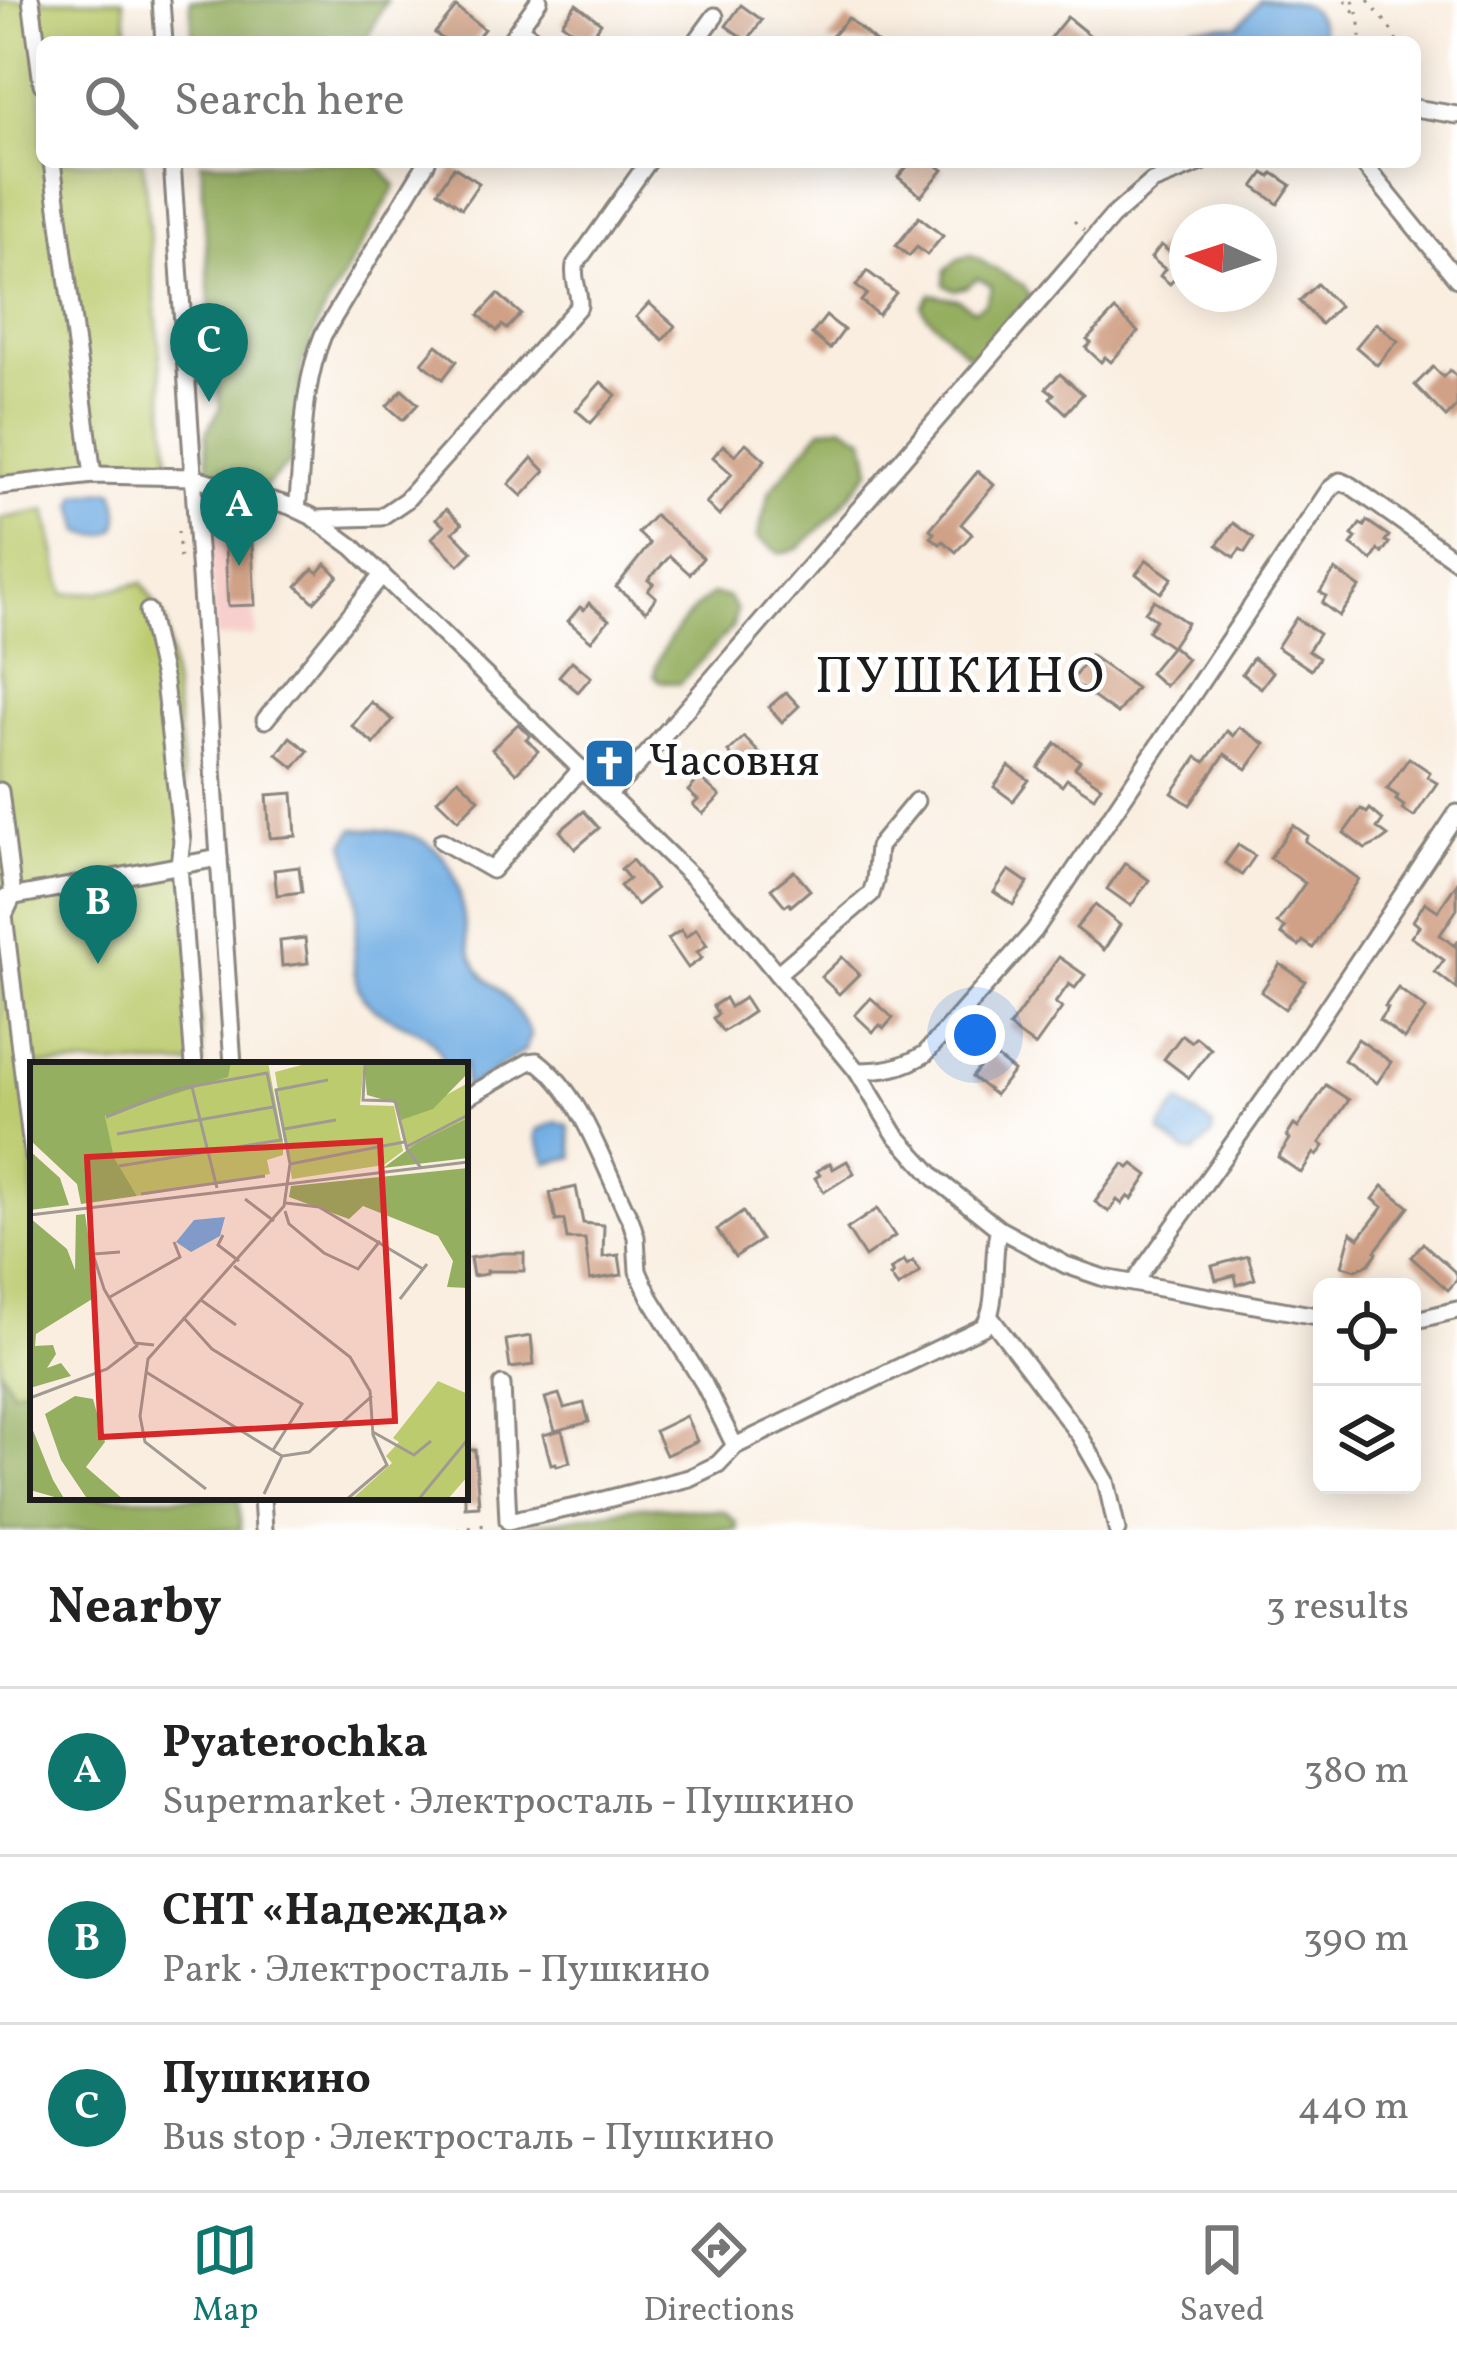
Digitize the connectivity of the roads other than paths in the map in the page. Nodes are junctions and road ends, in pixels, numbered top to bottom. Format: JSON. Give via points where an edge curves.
{"nodes":[{"id":1,"x":31,"y":0,"type":"edge"},
{"id":2,"x":161,"y":0,"type":"edge"},
{"id":3,"x":539,"y":0,"type":"edge"},
{"id":4,"x":715,"y":16,"type":"dead end"},
{"id":5,"x":514,"y":35,"type":"edge"},
{"id":6,"x":164,"y":36,"type":"edge"},
{"id":7,"x":700,"y":36,"type":"edge"},
{"id":8,"x":36,"y":39,"type":"edge"},
{"id":9,"x":1421,"y":109,"type":"edge"},
{"id":10,"x":1457,"y":115,"type":"edge"},
{"id":11,"x":53,"y":168,"type":"edge"},
{"id":12,"x":172,"y":168,"type":"edge"},
{"id":13,"x":423,"y":168,"type":"edge"},
{"id":14,"x":644,"y":168,"type":"edge"},
{"id":15,"x":1187,"y":168,"type":"edge"},
{"id":16,"x":1367,"y":168,"type":"edge"},
{"id":17,"x":1457,"y":279,"type":"edge"},
{"id":18,"x":93,"y":476,"type":"junction"},
{"id":19,"x":193,"y":477,"type":"junction"},
{"id":20,"x":0,"y":486,"type":"edge"},
{"id":21,"x":296,"y":509,"type":"junction"},
{"id":22,"x":315,"y":519,"type":"junction"},
{"id":23,"x":1457,"y":560,"type":"edge"},
{"id":24,"x":382,"y":575,"type":"junction"},
{"id":25,"x":148,"y":611,"type":"dead end"},
{"id":26,"x":265,"y":720,"type":"dead end"},
{"id":27,"x":582,"y":768,"type":"junction"},
{"id":28,"x":0,"y":791,"type":"edge"},
{"id":29,"x":609,"y":794,"type":"junction"},
{"id":30,"x":916,"y":801,"type":"dead end"},
{"id":31,"x":1457,"y":813,"type":"edge"},
{"id":32,"x":442,"y":841,"type":"dead end"},
{"id":33,"x":219,"y":858,"type":"junction"},
{"id":34,"x":179,"y":865,"type":"junction"},
{"id":35,"x":7,"y":898,"type":"edge"},
{"id":36,"x":777,"y":974,"type":"junction"},
{"id":37,"x":194,"y":1062,"type":"edge"},
{"id":38,"x":233,"y":1062,"type":"edge"},
{"id":39,"x":857,"y":1071,"type":"junction"},
{"id":40,"x":468,"y":1096,"type":"edge"},
{"id":41,"x":30,"y":1132,"type":"edge"},
{"id":42,"x":999,"y":1229,"type":"junction"},
{"id":43,"x":1135,"y":1281,"type":"junction"},
{"id":44,"x":1457,"y":1310,"type":"edge"},
{"id":45,"x":1313,"y":1315,"type":"edge"},
{"id":46,"x":990,"y":1317,"type":"junction"},
{"id":47,"x":1421,"y":1319,"type":"edge"},
{"id":48,"x":502,"y":1385,"type":"dead end"},
{"id":49,"x":735,"y":1445,"type":"junction"},
{"id":50,"x":262,"y":1500,"type":"edge"},
{"id":51,"x":264,"y":1530,"type":"edge"},
{"id":52,"x":1117,"y":1530,"type":"edge"}],
"edges":[{"from":1,"to":8,"type":"street"},
{"from":2,"to":6,"type":"street"},
{"from":3,"to":5,"type":"street"},
{"from":4,"to":7,"type":"street"},
{"from":9,"to":10,"type":"street"},
{"from":11,"to":18,"type":"street"},
{"from":12,"to":19,"type":"street"},
{"from":13,"to":21,"type":"street","via":[[311,364]]},
{"from":14,"to":22,"type":"street","via":[[575,265],[579,306],[439,466],[381,517]]},
{"from":15,"to":29,"type":"street","via":[[1152,182],[1112,217]]},
{"from":16,"to":17,"type":"street"},
{"from":18,"to":19,"type":"street"},
{"from":18,"to":20,"type":"street"},
{"from":19,"to":21,"type":"street"},
{"from":19,"to":33,"type":"street"},
{"from":21,"to":22,"type":"street"},
{"from":22,"to":24,"type":"street"},
{"from":23,"to":39,"type":"street","via":[[1350,485],[1330,489],[1034,932],[925,1054],[893,1069]]},
{"from":24,"to":26,"type":"street"},
{"from":24,"to":27,"type":"street"},
{"from":25,"to":34,"type":"street","via":[[164,682]]},
{"from":27,"to":29,"type":"street"},
{"from":27,"to":32,"type":"street","via":[[492,870]]},
{"from":28,"to":35,"type":"street"},
{"from":29,"to":36,"type":"street"},
{"from":30,"to":36,"type":"street","via":[[878,847],[871,894]]},
{"from":31,"to":43,"type":"street"},
{"from":33,"to":34,"type":"street"},
{"from":33,"to":38,"type":"street"},
{"from":34,"to":35,"type":"street"},
{"from":34,"to":37,"type":"street"},
{"from":35,"to":41,"type":"street"},
{"from":36,"to":39,"type":"street"},
{"from":39,"to":42,"type":"street","via":[[934,1178]]},
{"from":40,"to":49,"type":"street","via":[[529,1062],[549,1070],[631,1221],[650,1298]]},
{"from":42,"to":43,"type":"street","via":[[1066,1265]]},
{"from":42,"to":46,"type":"street"},
{"from":43,"to":45,"type":"street"},
{"from":44,"to":47,"type":"street"},
{"from":46,"to":49,"type":"street","via":[[967,1336]]},
{"from":46,"to":52,"type":"street","via":[[1080,1436],[1106,1481]]},
{"from":48,"to":49,"type":"street","via":[[508,1521],[689,1478]]},
{"from":50,"to":51,"type":"street"}]}
